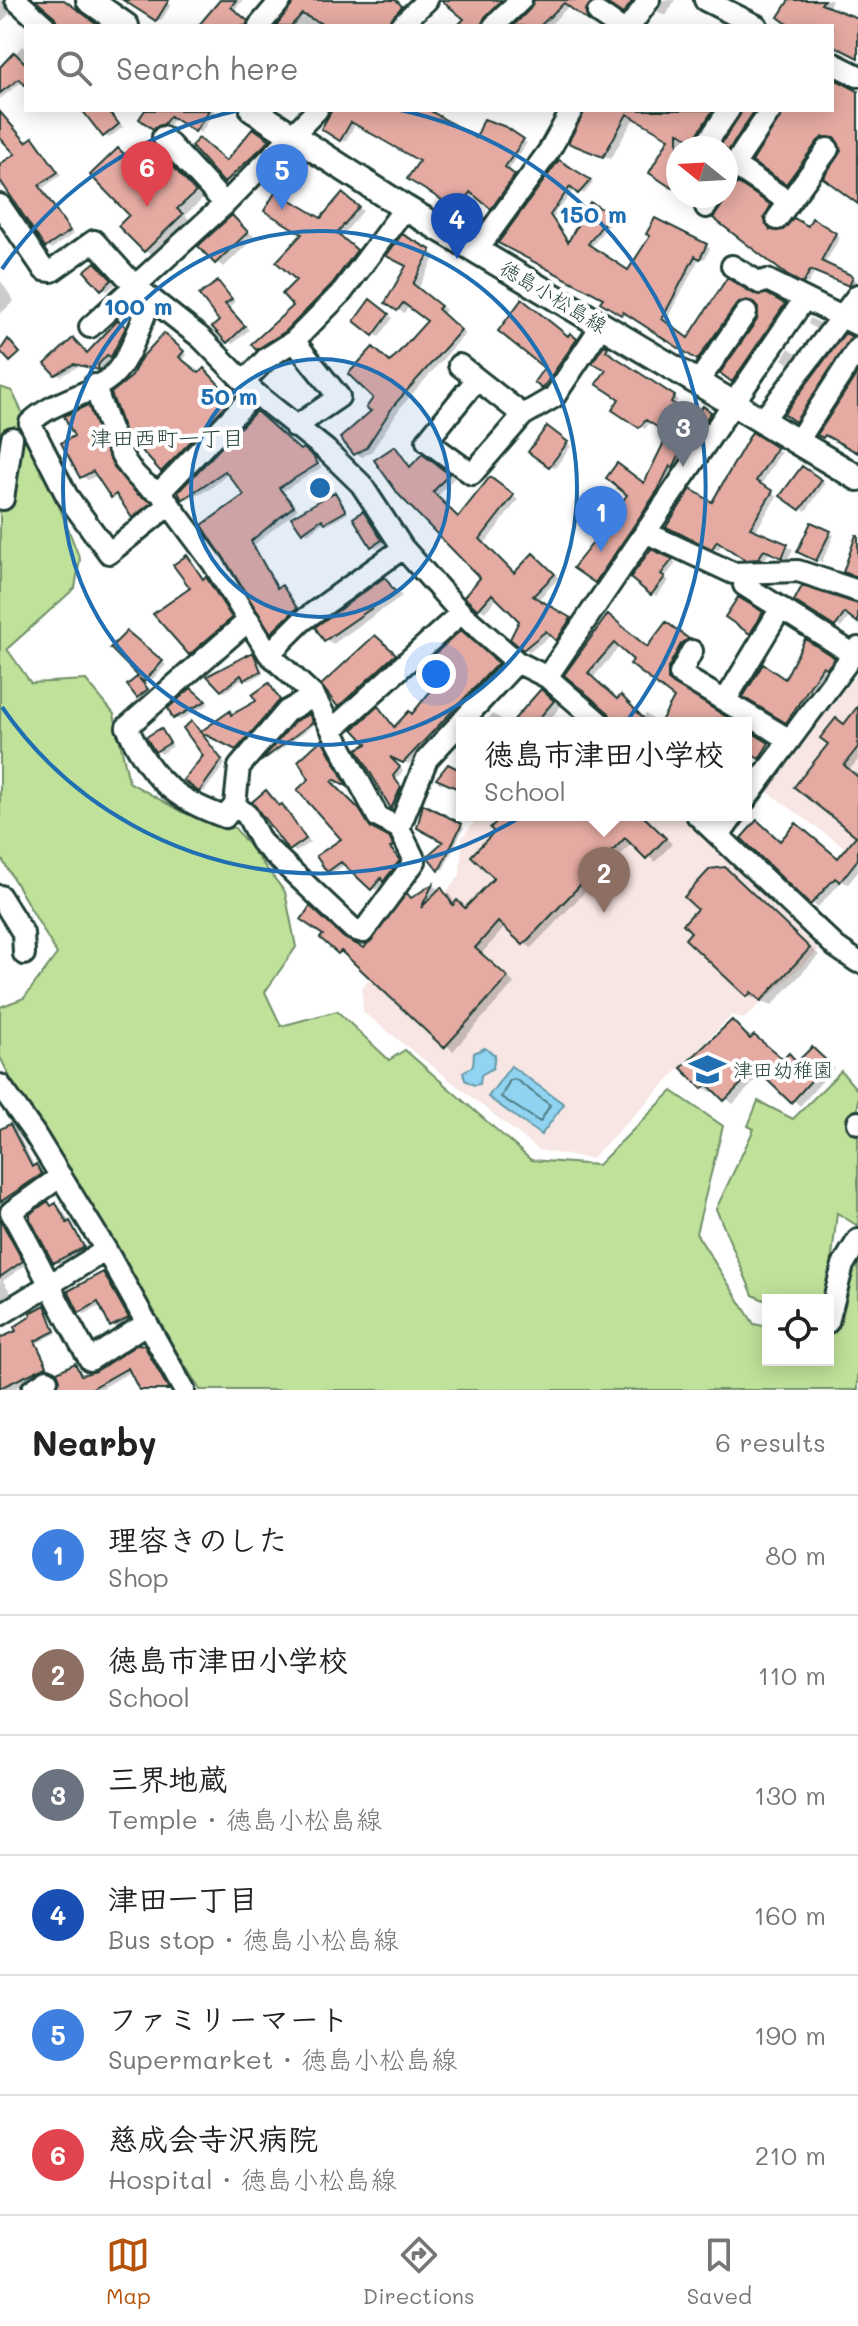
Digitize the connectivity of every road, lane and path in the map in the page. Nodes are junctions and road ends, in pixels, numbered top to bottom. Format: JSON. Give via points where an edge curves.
{"nodes":[{"id":1,"x":16,"y":0,"type":"edge"},
{"id":2,"x":89,"y":0,"type":"edge"},
{"id":3,"x":281,"y":0,"type":"edge"},
{"id":4,"x":427,"y":0,"type":"edge"},
{"id":5,"x":521,"y":0,"type":"edge"},
{"id":6,"x":649,"y":0,"type":"edge"},
{"id":7,"x":705,"y":0,"type":"edge"},
{"id":8,"x":598,"y":13,"type":"dead end"},
{"id":9,"x":43,"y":24,"type":"edge"},
{"id":10,"x":123,"y":24,"type":"edge"},
{"id":11,"x":261,"y":24,"type":"edge"},
{"id":12,"x":402,"y":24,"type":"edge"},
{"id":13,"x":496,"y":24,"type":"edge"},
{"id":14,"x":614,"y":24,"type":"edge"},
{"id":15,"x":631,"y":24,"type":"edge"},
{"id":16,"x":753,"y":24,"type":"edge"},
{"id":17,"x":834,"y":64,"type":"edge"},
{"id":18,"x":858,"y":76,"type":"edge"},
{"id":19,"x":256,"y":112,"type":"edge"},
{"id":20,"x":315,"y":112,"type":"edge"},
{"id":21,"x":571,"y":112,"type":"edge"},
{"id":22,"x":728,"y":112,"type":"edge"},
{"id":23,"x":770,"y":112,"type":"edge"},
{"id":24,"x":292,"y":136,"type":"junction"},
{"id":25,"x":711,"y":136,"type":"edge"},
{"id":26,"x":163,"y":137,"type":"dead end"},
{"id":27,"x":828,"y":149,"type":"dead end"},
{"id":28,"x":738,"y":159,"type":"edge"},
{"id":29,"x":738,"y":175,"type":"edge"},
{"id":30,"x":789,"y":202,"type":"junction"},
{"id":31,"x":225,"y":204,"type":"junction"},
{"id":32,"x":0,"y":205,"type":"edge"},
{"id":33,"x":405,"y":208,"type":"junction"},
{"id":34,"x":777,"y":219,"type":"dead end"},
{"id":35,"x":477,"y":250,"type":"junction"},
{"id":36,"x":732,"y":266,"type":"dead end"},
{"id":37,"x":136,"y":294,"type":"junction"},
{"id":38,"x":858,"y":295,"type":"edge"},
{"id":39,"x":803,"y":301,"type":"junction"},
{"id":40,"x":746,"y":313,"type":"dead end"},
{"id":41,"x":849,"y":322,"type":"edge"},
{"id":42,"x":602,"y":325,"type":"junction"},
{"id":43,"x":90,"y":327,"type":"dead end"},
{"id":44,"x":294,"y":341,"type":"junction"},
{"id":45,"x":858,"y":348,"type":"edge"},
{"id":46,"x":459,"y":365,"type":"dead end"},
{"id":47,"x":477,"y":379,"type":"junction"},
{"id":48,"x":698,"y":382,"type":"junction"},
{"id":49,"x":94,"y":385,"type":"junction"},
{"id":50,"x":250,"y":388,"type":"junction"},
{"id":51,"x":734,"y":403,"type":"junction"},
{"id":52,"x":523,"y":415,"type":"junction"},
{"id":53,"x":763,"y":420,"type":"junction"},
{"id":54,"x":30,"y":423,"type":"junction"},
{"id":55,"x":295,"y":427,"type":"junction"},
{"id":56,"x":6,"y":438,"type":"edge"},
{"id":57,"x":798,"y":441,"type":"junction"},
{"id":58,"x":858,"y":478,"type":"edge"},
{"id":59,"x":3,"y":499,"type":"dead end"},
{"id":60,"x":164,"y":499,"type":"junction"},
{"id":61,"x":647,"y":533,"type":"junction"},
{"id":62,"x":403,"y":548,"type":"junction"},
{"id":63,"x":744,"y":585,"type":"dead end"},
{"id":64,"x":858,"y":591,"type":"edge"},
{"id":65,"x":781,"y":608,"type":"junction"},
{"id":66,"x":461,"y":613,"type":"junction"},
{"id":67,"x":249,"y":620,"type":"junction"},
{"id":68,"x":692,"y":651,"type":"dead end"},
{"id":69,"x":856,"y":651,"type":"edge"},
{"id":70,"x":269,"y":654,"type":"junction"},
{"id":71,"x":517,"y":662,"type":"junction"},
{"id":72,"x":547,"y":677,"type":"junction"},
{"id":73,"x":314,"y":696,"type":"junction"},
{"id":74,"x":725,"y":701,"type":"junction"},
{"id":75,"x":466,"y":717,"type":"edge"},
{"id":76,"x":593,"y":717,"type":"edge"},
{"id":77,"x":752,"y":717,"type":"edge"},
{"id":78,"x":752,"y":717,"type":"edge"},
{"id":79,"x":456,"y":728,"type":"edge"},
{"id":80,"x":332,"y":730,"type":"junction"},
{"id":81,"x":790,"y":740,"type":"junction"},
{"id":82,"x":752,"y":791,"type":"edge"},
{"id":83,"x":235,"y":805,"type":"junction"},
{"id":84,"x":703,"y":821,"type":"edge"},
{"id":85,"x":730,"y":821,"type":"edge"},
{"id":86,"x":399,"y":828,"type":"junction"},
{"id":87,"x":719,"y":836,"type":"junction"},
{"id":88,"x":0,"y":896,"type":"edge"},
{"id":89,"x":24,"y":954,"type":"dead end"},
{"id":90,"x":858,"y":962,"type":"edge"},
{"id":91,"x":0,"y":1085,"type":"edge"},
{"id":92,"x":7,"y":1113,"type":"edge"},
{"id":93,"x":61,"y":1176,"type":"junction"},
{"id":94,"x":858,"y":1240,"type":"edge"},
{"id":95,"x":106,"y":1250,"type":"junction"},
{"id":96,"x":49,"y":1285,"type":"junction"},
{"id":97,"x":834,"y":1299,"type":"edge"},
{"id":98,"x":0,"y":1315,"type":"edge"},
{"id":99,"x":147,"y":1323,"type":"junction"},
{"id":100,"x":184,"y":1390,"type":"edge"}],
"edges":[{"from":1,"to":9,"type":"street"},
{"from":2,"to":10,"type":"main road"},
{"from":3,"to":11,"type":"street"},
{"from":4,"to":12,"type":"street"},
{"from":5,"to":13,"type":"street"},
{"from":6,"to":15,"type":"street"},
{"from":7,"to":16,"type":"street"},
{"from":8,"to":14,"type":"street"},
{"from":17,"to":18,"type":"street"},
{"from":19,"to":24,"type":"main road","name":"徳島小松島線"},
{"from":20,"to":24,"type":"street"},
{"from":21,"to":35,"type":"street"},
{"from":22,"to":25,"type":"street"},
{"from":23,"to":28,"type":"street"},
{"from":24,"to":31,"type":"street"},
{"from":24,"to":33,"type":"main road","name":"徳島小松島線"},
{"from":26,"to":31,"type":"street"},
{"from":27,"to":30,"type":"street"},
{"from":29,"to":30,"type":"street"},
{"from":30,"to":34,"type":"street"},
{"from":31,"to":37,"type":"street"},
{"from":32,"to":37,"type":"street","via":[[44,270],[52,271],[94,241]]},
{"from":33,"to":35,"type":"main road","name":"徳島小松島線"},
{"from":33,"to":44,"type":"street","via":[[342,292]]},
{"from":35,"to":42,"type":"main road","name":"徳島小松島線"},
{"from":36,"to":39,"type":"street"},
{"from":37,"to":43,"type":"street"},
{"from":37,"to":49,"type":"street","via":[[120,367]]},
{"from":37,"to":50,"type":"street","via":[[201,338]]},
{"from":38,"to":41,"type":"street"},
{"from":39,"to":41,"type":"street"},
{"from":39,"to":51,"type":"street"},
{"from":40,"to":48,"type":"street"},
{"from":41,"to":53,"type":"street"},
{"from":42,"to":48,"type":"main road","name":"徳島小松島線"},
{"from":42,"to":52,"type":"street","via":[[554,397]]},
{"from":44,"to":50,"type":"street","via":[[267,358]]},
{"from":44,"to":55,"type":"street","via":[[339,397]]},
{"from":45,"to":57,"type":"street"},
{"from":46,"to":47,"type":"street"},
{"from":47,"to":52,"type":"street"},
{"from":47,"to":52,"type":"street","via":[[427,441],[472,474]]},
{"from":48,"to":51,"type":"main road","name":"徳島小松島線"},
{"from":49,"to":54,"type":"street","via":[[46,408]]},
{"from":49,"to":60,"type":"street","via":[[126,464]]},
{"from":50,"to":55,"type":"street"},
{"from":50,"to":60,"type":"street"},
{"from":51,"to":53,"type":"main road","name":"徳島小松島線"},
{"from":51,"to":61,"type":"street"},
{"from":53,"to":57,"type":"main road","name":"徳島小松島線"},
{"from":54,"to":56,"type":"street"},
{"from":54,"to":60,"type":"street","via":[[67,496],[109,553]]},
{"from":55,"to":62,"type":"street","via":[[361,484]]},
{"from":56,"to":59,"type":"street"},
{"from":57,"to":58,"type":"main road","name":"徳島小松島線"},
{"from":60,"to":67,"type":"street"},
{"from":61,"to":64,"type":"street","via":[[733,573],[798,571]]},
{"from":61,"to":72,"type":"street"},
{"from":62,"to":66,"type":"street"},
{"from":62,"to":70,"type":"street","via":[[302,621]]},
{"from":63,"to":65,"type":"street"},
{"from":65,"to":69,"type":"street"},
{"from":65,"to":74,"type":"street"},
{"from":66,"to":71,"type":"street"},
{"from":66,"to":80,"type":"street"},
{"from":67,"to":70,"type":"street"},
{"from":67,"to":83,"type":"street","via":[[127,727],[141,758],[190,805],[225,817]]},
{"from":68,"to":74,"type":"street","via":[[680,674]]},
{"from":69,"to":81,"type":"street"},
{"from":70,"to":73,"type":"street"},
{"from":71,"to":72,"type":"street"},
{"from":71,"to":75,"type":"street"},
{"from":72,"to":76,"type":"street"},
{"from":73,"to":80,"type":"street"},
{"from":73,"to":83,"type":"street","via":[[287,711],[239,767]]},
{"from":74,"to":77,"type":"street"},
{"from":78,"to":81,"type":"street"},
{"from":79,"to":86,"type":"street","via":[[427,759]]},
{"from":80,"to":86,"type":"street","via":[[378,817]]},
{"from":81,"to":82,"type":"street"},
{"from":83,"to":86,"type":"street","via":[[247,815],[261,842],[353,929],[363,932],[415,861]]},
{"from":84,"to":87,"type":"street"},
{"from":85,"to":87,"type":"street"},
{"from":87,"to":90,"type":"street"},
{"from":88,"to":89,"type":"street","via":[[23,933]]},
{"from":91,"to":92,"type":"street"},
{"from":92,"to":93,"type":"street","via":[[34,1133]]},
{"from":93,"to":95,"type":"street"},
{"from":93,"to":96,"type":"street","via":[[11,1212]]},
{"from":94,"to":97,"type":"street","via":[[843,1265]]},
{"from":95,"to":96,"type":"street"},
{"from":95,"to":99,"type":"street"},
{"from":96,"to":98,"type":"street"},
{"from":96,"to":99,"type":"street","via":[[90,1360]]},
{"from":99,"to":100,"type":"street"}]}
